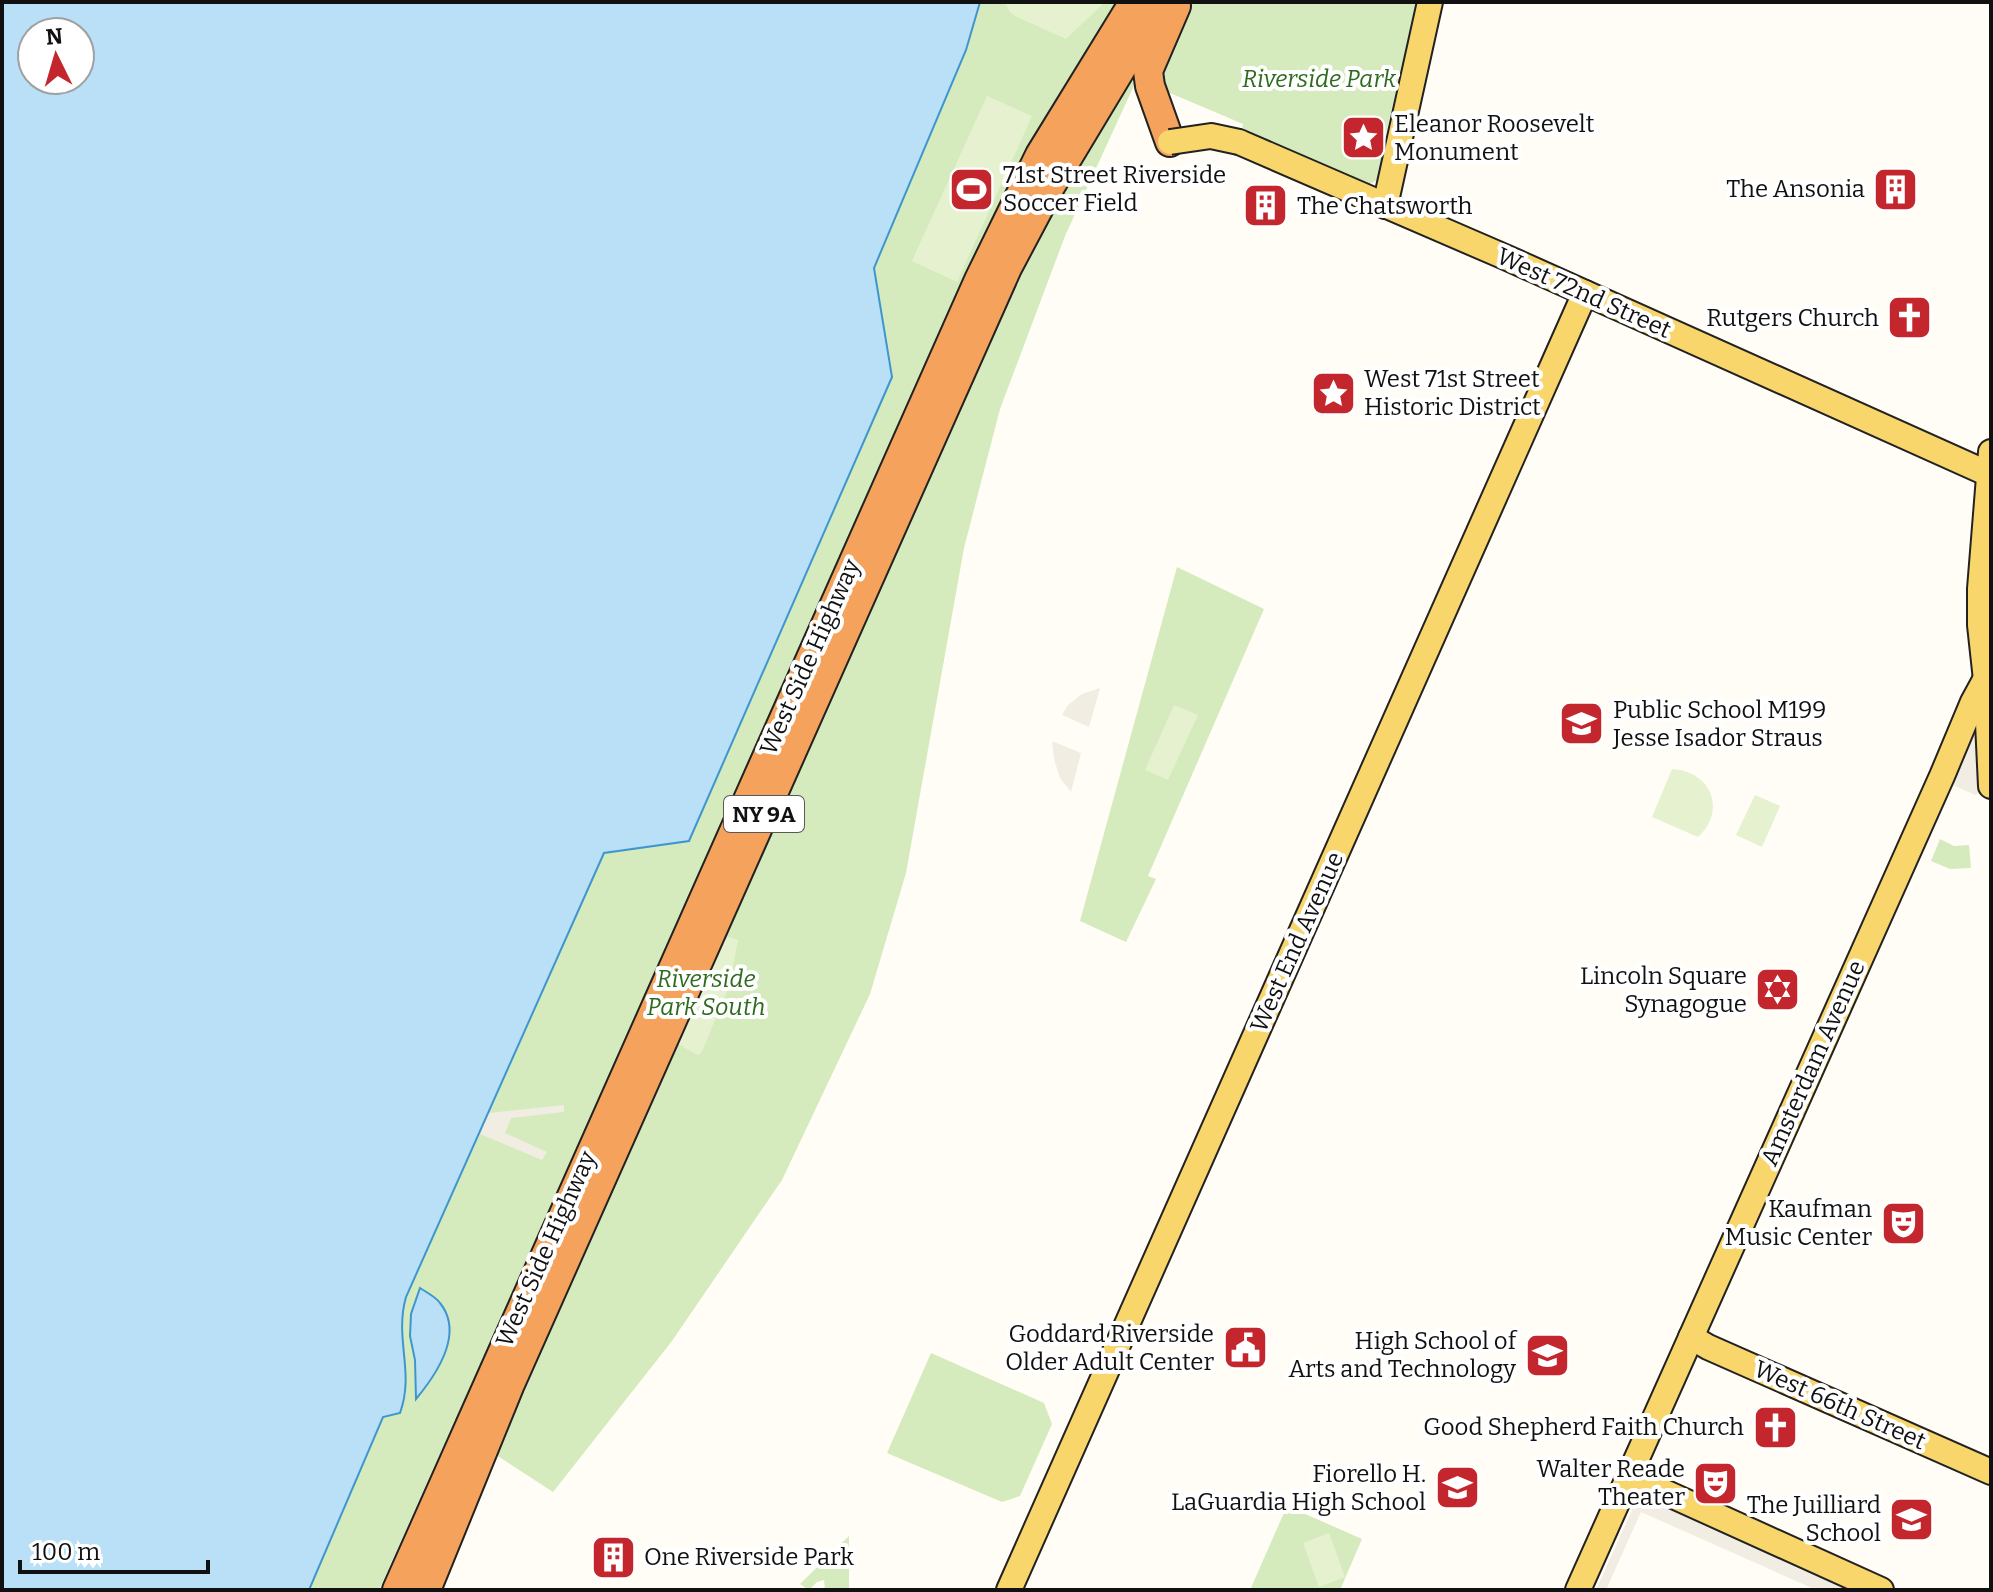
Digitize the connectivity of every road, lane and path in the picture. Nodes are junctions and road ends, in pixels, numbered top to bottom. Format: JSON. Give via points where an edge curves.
{"nodes":[{"id":1,"x":1134,"y":2,"type":"edge"},
{"id":2,"x":1161,"y":2,"type":"edge"},
{"id":3,"x":1178,"y":2,"type":"edge"},
{"id":4,"x":1430,"y":2,"type":"edge"},
{"id":5,"x":1170,"y":142,"type":"joint"},
{"id":6,"x":1385,"y":206,"type":"junction"},
{"id":7,"x":1585,"y":293,"type":"junction"},
{"id":8,"x":1990,"y":467,"type":"edge"},
{"id":9,"x":1988,"y":675,"type":"edge"},
{"id":10,"x":1991,"y":786,"type":"edge"},
{"id":11,"x":1691,"y":1337,"type":"junction"},
{"id":12,"x":1991,"y":1472,"type":"edge"},
{"id":13,"x":1629,"y":1476,"type":"junction"},
{"id":14,"x":397,"y":1590,"type":"edge"},
{"id":15,"x":426,"y":1590,"type":"edge"},
{"id":16,"x":1009,"y":1590,"type":"edge"},
{"id":17,"x":1578,"y":1590,"type":"edge"},
{"id":18,"x":1881,"y":1590,"type":"edge"}],
"edges":[{"from":1,"to":14,"type":"highway","name":"West Side Highway","number":"NY 9A","via":[[1040,155],[979,280]]},
{"from":2,"to":15,"type":"highway","name":"West Side Highway","number":"NY 9A","via":[[1007,268],[510,1384]]},
{"from":3,"to":5,"type":"highway","via":[[1148,71]]},
{"from":4,"to":6,"type":"main road"},
{"from":5,"to":6,"type":"main road","name":"West 72nd Street","bridge":true,"via":[[1211,136],[1239,142]]},
{"from":6,"to":7,"type":"main road","name":"West 72nd Street"},
{"from":7,"to":8,"type":"main road","name":"West 72nd Street"},
{"from":7,"to":16,"type":"main road","name":"West End Avenue"},
{"from":8,"to":9,"type":"main road","via":[[1980,589]]},
{"from":9,"to":10,"type":"main road"},
{"from":9,"to":11,"type":"main road","name":"Amsterdam Avenue"},
{"from":11,"to":12,"type":"main road","name":"West 66th Street"},
{"from":11,"to":13,"type":"main road","name":"Amsterdam Avenue"},
{"from":13,"to":17,"type":"main road","name":"Amsterdam Avenue"},
{"from":13,"to":18,"type":"main road"}]}
